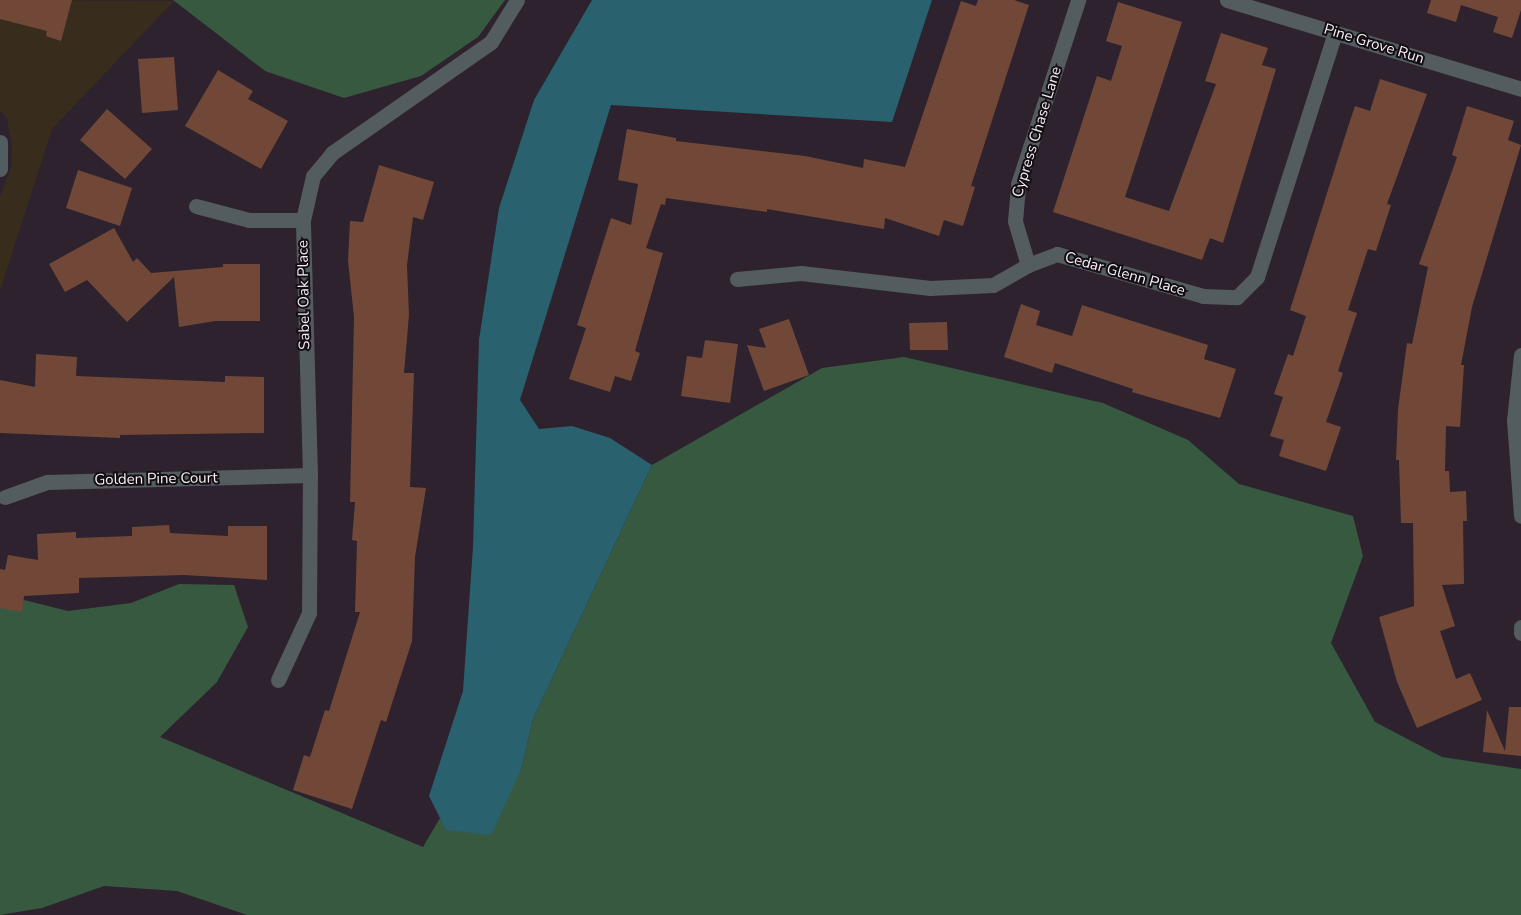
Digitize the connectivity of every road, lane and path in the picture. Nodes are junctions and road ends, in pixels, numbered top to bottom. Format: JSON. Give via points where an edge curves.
{"nodes":[{"id":1,"x":517,"y":0,"type":"edge"},
{"id":2,"x":1078,"y":0,"type":"edge"},
{"id":3,"x":1227,"y":0,"type":"edge"},
{"id":4,"x":1335,"y":33,"type":"junction"},
{"id":5,"x":1521,"y":89,"type":"edge"},
{"id":6,"x":0,"y":142,"type":"edge"},
{"id":7,"x":0,"y":169,"type":"edge"},
{"id":8,"x":196,"y":206,"type":"dead end"},
{"id":9,"x":303,"y":220,"type":"junction"},
{"id":10,"x":1028,"y":264,"type":"junction"},
{"id":11,"x":737,"y":279,"type":"dead end"},
{"id":12,"x":1521,"y":354,"type":"edge"},
{"id":13,"x":310,"y":476,"type":"junction"},
{"id":14,"x":5,"y":497,"type":"dead end"},
{"id":15,"x":1521,"y":516,"type":"edge"},
{"id":16,"x":1521,"y":627,"type":"edge"},
{"id":17,"x":1521,"y":633,"type":"edge"},
{"id":18,"x":278,"y":680,"type":"dead end"}],
"edges":[{"from":1,"to":9,"type":"street","name":"Sabel Oak Place","via":[[491,42],[332,154],[313,176]]},
{"from":2,"to":10,"type":"street","name":"Cypress Chase Lane","via":[[1018,184],[1014,220]]},
{"from":3,"to":4,"type":"street","name":"Pine Grove Run"},
{"from":4,"to":5,"type":"street","name":"Pine Grove Run"},
{"from":4,"to":10,"type":"street","name":"Cedar Glenn Place","via":[[1257,278],[1237,297],[1203,296],[1057,254]]},
{"from":6,"to":7,"type":"street"},
{"from":8,"to":9,"type":"street","via":[[249,220]]},
{"from":9,"to":13,"type":"street","name":"Sabel Oak Place"},
{"from":10,"to":11,"type":"street","name":"Cedar Glenn Place","via":[[993,284],[948,287],[801,273]]},
{"from":12,"to":15,"type":"street","via":[[1514,420]]},
{"from":13,"to":14,"type":"street","name":"Golden Pine Court","via":[[47,482]]},
{"from":13,"to":18,"type":"street","name":"Sabel Oak Place","via":[[309,613]]},
{"from":16,"to":17,"type":"street"}]}
